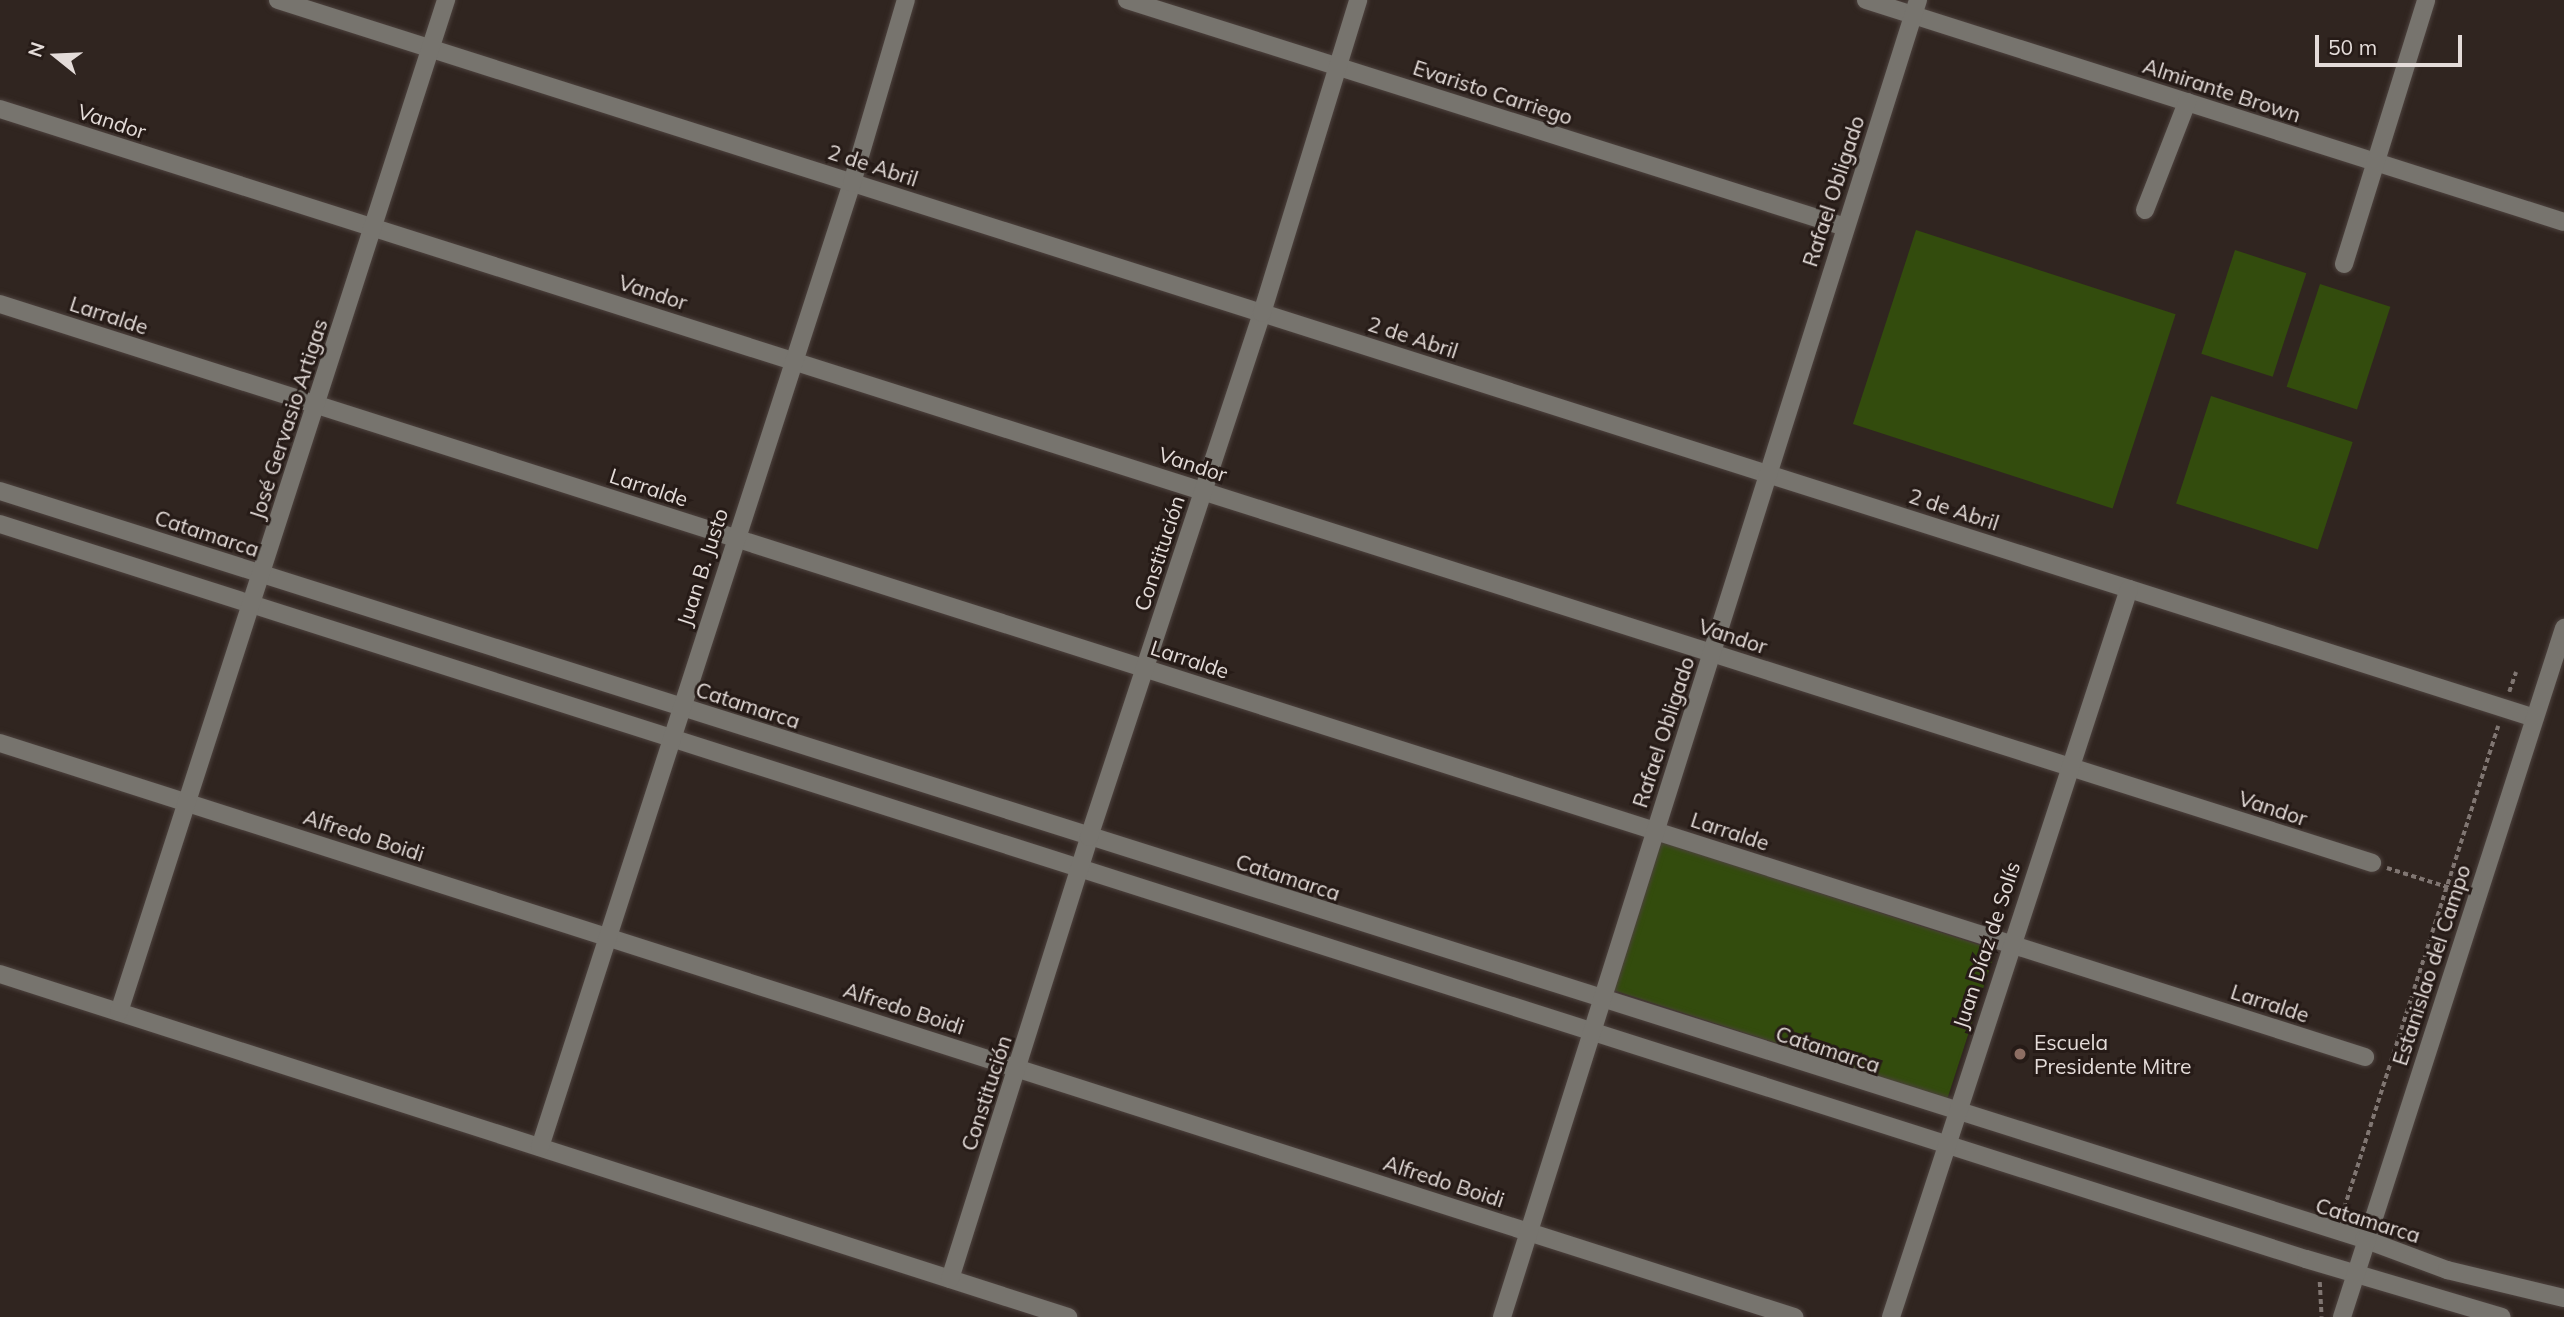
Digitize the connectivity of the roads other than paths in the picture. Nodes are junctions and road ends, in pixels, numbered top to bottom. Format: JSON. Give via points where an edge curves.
{"nodes":[{"id":1,"x":278,"y":0,"type":"edge"},
{"id":2,"x":446,"y":0,"type":"edge"},
{"id":3,"x":906,"y":0,"type":"edge"},
{"id":4,"x":1127,"y":0,"type":"edge"},
{"id":5,"x":1358,"y":0,"type":"edge"},
{"id":6,"x":1866,"y":0,"type":"edge"},
{"id":7,"x":2426,"y":0,"type":"edge"},
{"id":8,"x":1916,"y":8,"type":"edge"},
{"id":9,"x":431,"y":49,"type":"junction"},
{"id":10,"x":1336,"y":66,"type":"junction"},
{"id":11,"x":2187,"y":102,"type":"junction"},
{"id":12,"x":0,"y":109,"type":"edge"},
{"id":13,"x":2375,"y":162,"type":"junction"},
{"id":14,"x":852,"y":183,"type":"junction"},
{"id":15,"x":2145,"y":209,"type":"dead end"},
{"id":16,"x":2564,"y":222,"type":"edge"},
{"id":17,"x":1846,"y":227,"type":"junction"},
{"id":18,"x":375,"y":228,"type":"junction"},
{"id":19,"x":2344,"y":264,"type":"dead end"},
{"id":20,"x":0,"y":304,"type":"edge"},
{"id":21,"x":1262,"y":313,"type":"junction"},
{"id":22,"x":792,"y":361,"type":"junction"},
{"id":23,"x":317,"y":404,"type":"junction"},
{"id":24,"x":1769,"y":474,"type":"junction"},
{"id":25,"x":0,"y":491,"type":"edge"},
{"id":26,"x":1203,"y":492,"type":"junction"},
{"id":27,"x":0,"y":524,"type":"edge"},
{"id":28,"x":736,"y":538,"type":"junction"},
{"id":29,"x":260,"y":574,"type":"junction"},
{"id":30,"x":2129,"y":589,"type":"junction"},
{"id":31,"x":250,"y":603,"type":"junction"},
{"id":32,"x":2564,"y":628,"type":"edge"},
{"id":33,"x":1712,"y":653,"type":"junction"},
{"id":34,"x":1146,"y":669,"type":"junction"},
{"id":35,"x":681,"y":708,"type":"junction"},
{"id":36,"x":2535,"y":718,"type":"junction"},
{"id":37,"x":671,"y":738,"type":"junction"},
{"id":38,"x":0,"y":743,"type":"edge"},
{"id":39,"x":2068,"y":767,"type":"junction"},
{"id":40,"x":188,"y":803,"type":"junction"},
{"id":41,"x":1655,"y":831,"type":"junction"},
{"id":42,"x":1088,"y":837,"type":"junction"},
{"id":43,"x":2372,"y":863,"type":"road end"},
{"id":44,"x":1080,"y":868,"type":"junction"},
{"id":45,"x":610,"y":938,"type":"junction"},
{"id":46,"x":2011,"y":944,"type":"junction"},
{"id":47,"x":0,"y":974,"type":"edge"},
{"id":48,"x":1601,"y":1000,"type":"junction"},
{"id":49,"x":119,"y":1012,"type":"junction"},
{"id":50,"x":1592,"y":1031,"type":"junction"},
{"id":51,"x":2365,"y":1057,"type":"dead end"},
{"id":52,"x":1018,"y":1069,"type":"junction"},
{"id":53,"x":1955,"y":1113,"type":"junction"},
{"id":54,"x":1946,"y":1144,"type":"junction"},
{"id":55,"x":540,"y":1147,"type":"junction"},
{"id":56,"x":1528,"y":1232,"type":"junction"},
{"id":57,"x":2364,"y":1239,"type":"junction"},
{"id":58,"x":2358,"y":1272,"type":"junction"},
{"id":59,"x":950,"y":1279,"type":"junction"},
{"id":60,"x":2564,"y":1298,"type":"edge"},
{"id":61,"x":1068,"y":1317,"type":"edge"},
{"id":62,"x":1502,"y":1317,"type":"edge"},
{"id":63,"x":1794,"y":1317,"type":"edge"},
{"id":64,"x":1891,"y":1317,"type":"edge"},
{"id":65,"x":2343,"y":1317,"type":"edge"},
{"id":66,"x":2502,"y":1317,"type":"edge"}],
"edges":[{"from":1,"to":9,"type":"street","name":"2 de Abril"},
{"from":2,"to":9,"type":"street","name":"José Gervasio Artigas"},
{"from":3,"to":14,"type":"street","name":"Juan B. Justo"},
{"from":4,"to":10,"type":"street","name":"Evaristo Carriego"},
{"from":5,"to":10,"type":"street","name":"Constitución"},
{"from":6,"to":8,"type":"street","name":"Almirante Brown"},
{"from":7,"to":13,"type":"street"},
{"from":8,"to":11,"type":"street","name":"Almirante Brown"},
{"from":8,"to":17,"type":"street","name":"Rafael Obligado"},
{"from":9,"to":14,"type":"street","name":"2 de Abril"},
{"from":9,"to":18,"type":"street","name":"José Gervasio Artigas"},
{"from":10,"to":17,"type":"street","name":"Evaristo Carriego"},
{"from":10,"to":21,"type":"street","name":"Constitución"},
{"from":11,"to":13,"type":"street","name":"Almirante Brown"},
{"from":11,"to":15,"type":"street"},
{"from":12,"to":18,"type":"street","name":"Vandor"},
{"from":13,"to":16,"type":"street","name":"Almirante Brown"},
{"from":13,"to":19,"type":"street"},
{"from":14,"to":21,"type":"street","name":"2 de Abril"},
{"from":14,"to":22,"type":"street","name":"Juan B. Justo"},
{"from":17,"to":24,"type":"street","name":"Rafael Obligado"},
{"from":18,"to":22,"type":"street","name":"Vandor"},
{"from":18,"to":23,"type":"street","name":"José Gervasio Artigas"},
{"from":20,"to":23,"type":"street","name":"Larralde"},
{"from":21,"to":24,"type":"street","name":"2 de Abril"},
{"from":21,"to":26,"type":"street","name":"Constitución"},
{"from":22,"to":26,"type":"street","name":"Vandor"},
{"from":22,"to":28,"type":"street","name":"Juan B. Justo"},
{"from":23,"to":28,"type":"street","name":"Larralde"},
{"from":23,"to":29,"type":"street","name":"José Gervasio Artigas"},
{"from":24,"to":30,"type":"street","name":"2 de Abril"},
{"from":24,"to":33,"type":"street","name":"Rafael Obligado"},
{"from":25,"to":29,"type":"street","name":"Catamarca"},
{"from":26,"to":33,"type":"street","name":"Vandor"},
{"from":26,"to":34,"type":"street","name":"Constitución"},
{"from":27,"to":31,"type":"street"},
{"from":28,"to":34,"type":"street","name":"Larralde"},
{"from":28,"to":35,"type":"street","name":"Juan B. Justo"},
{"from":29,"to":31,"type":"street","name":"José Gervasio Artigas"},
{"from":29,"to":35,"type":"street","name":"Catamarca"},
{"from":30,"to":36,"type":"street","name":"2 de Abril"},
{"from":30,"to":39,"type":"street","name":"Juan Díaz de Solís"},
{"from":31,"to":37,"type":"street"},
{"from":31,"to":40,"type":"street","name":"José Gervasio Artigas"},
{"from":32,"to":36,"type":"street","name":"Estanislao del Campo"},
{"from":33,"to":39,"type":"street","name":"Vandor"},
{"from":33,"to":41,"type":"street","name":"Rafael Obligado"},
{"from":34,"to":41,"type":"street","name":"Larralde"},
{"from":34,"to":42,"type":"street","name":"Constitución"},
{"from":35,"to":37,"type":"street","name":"Juan B. Justo"},
{"from":35,"to":42,"type":"street","name":"Catamarca"},
{"from":36,"to":57,"type":"street","name":"Estanislao del Campo"},
{"from":37,"to":44,"type":"street"},
{"from":37,"to":45,"type":"street","name":"Juan B. Justo"},
{"from":38,"to":40,"type":"street","name":"Alfredo Boidi"},
{"from":39,"to":43,"type":"street","name":"Vandor"},
{"from":39,"to":46,"type":"street","name":"Juan Díaz de Solís"},
{"from":40,"to":45,"type":"street","name":"Alfredo Boidi"},
{"from":40,"to":49,"type":"street","name":"José Gervasio Artigas"},
{"from":41,"to":46,"type":"street","name":"Larralde"},
{"from":41,"to":48,"type":"street","name":"Rafael Obligado"},
{"from":42,"to":44,"type":"street","name":"Constitución"},
{"from":42,"to":48,"type":"street","name":"Catamarca"},
{"from":44,"to":50,"type":"street"},
{"from":44,"to":52,"type":"street","name":"Constitución"},
{"from":45,"to":52,"type":"street","name":"Alfredo Boidi"},
{"from":45,"to":55,"type":"street","name":"Juan B. Justo"},
{"from":46,"to":51,"type":"street","name":"Larralde"},
{"from":46,"to":53,"type":"street","name":"Juan Díaz de Solís"},
{"from":47,"to":49,"type":"street"},
{"from":48,"to":50,"type":"street","name":"Rafael Obligado"},
{"from":48,"to":53,"type":"street","name":"Catamarca"},
{"from":49,"to":55,"type":"street"},
{"from":50,"to":54,"type":"street"},
{"from":50,"to":56,"type":"street","name":"Rafael Obligado"},
{"from":52,"to":56,"type":"street","name":"Alfredo Boidi"},
{"from":52,"to":59,"type":"street","name":"Constitución"},
{"from":53,"to":54,"type":"street","name":"Juan Díaz de Solís"},
{"from":53,"to":57,"type":"street","name":"Catamarca"},
{"from":54,"to":58,"type":"street"},
{"from":54,"to":64,"type":"street","name":"Juan Díaz de Solís"},
{"from":55,"to":59,"type":"street"},
{"from":56,"to":62,"type":"street","name":"Rafael Obligado"},
{"from":56,"to":63,"type":"street","name":"Alfredo Boidi"},
{"from":57,"to":58,"type":"street","name":"Estanislao del Campo"},
{"from":57,"to":60,"type":"street","name":"Catamarca","via":[[2447,1270]]},
{"from":58,"to":65,"type":"street","name":"Estanislao del Campo"},
{"from":58,"to":66,"type":"street"},
{"from":59,"to":61,"type":"street"}]}
